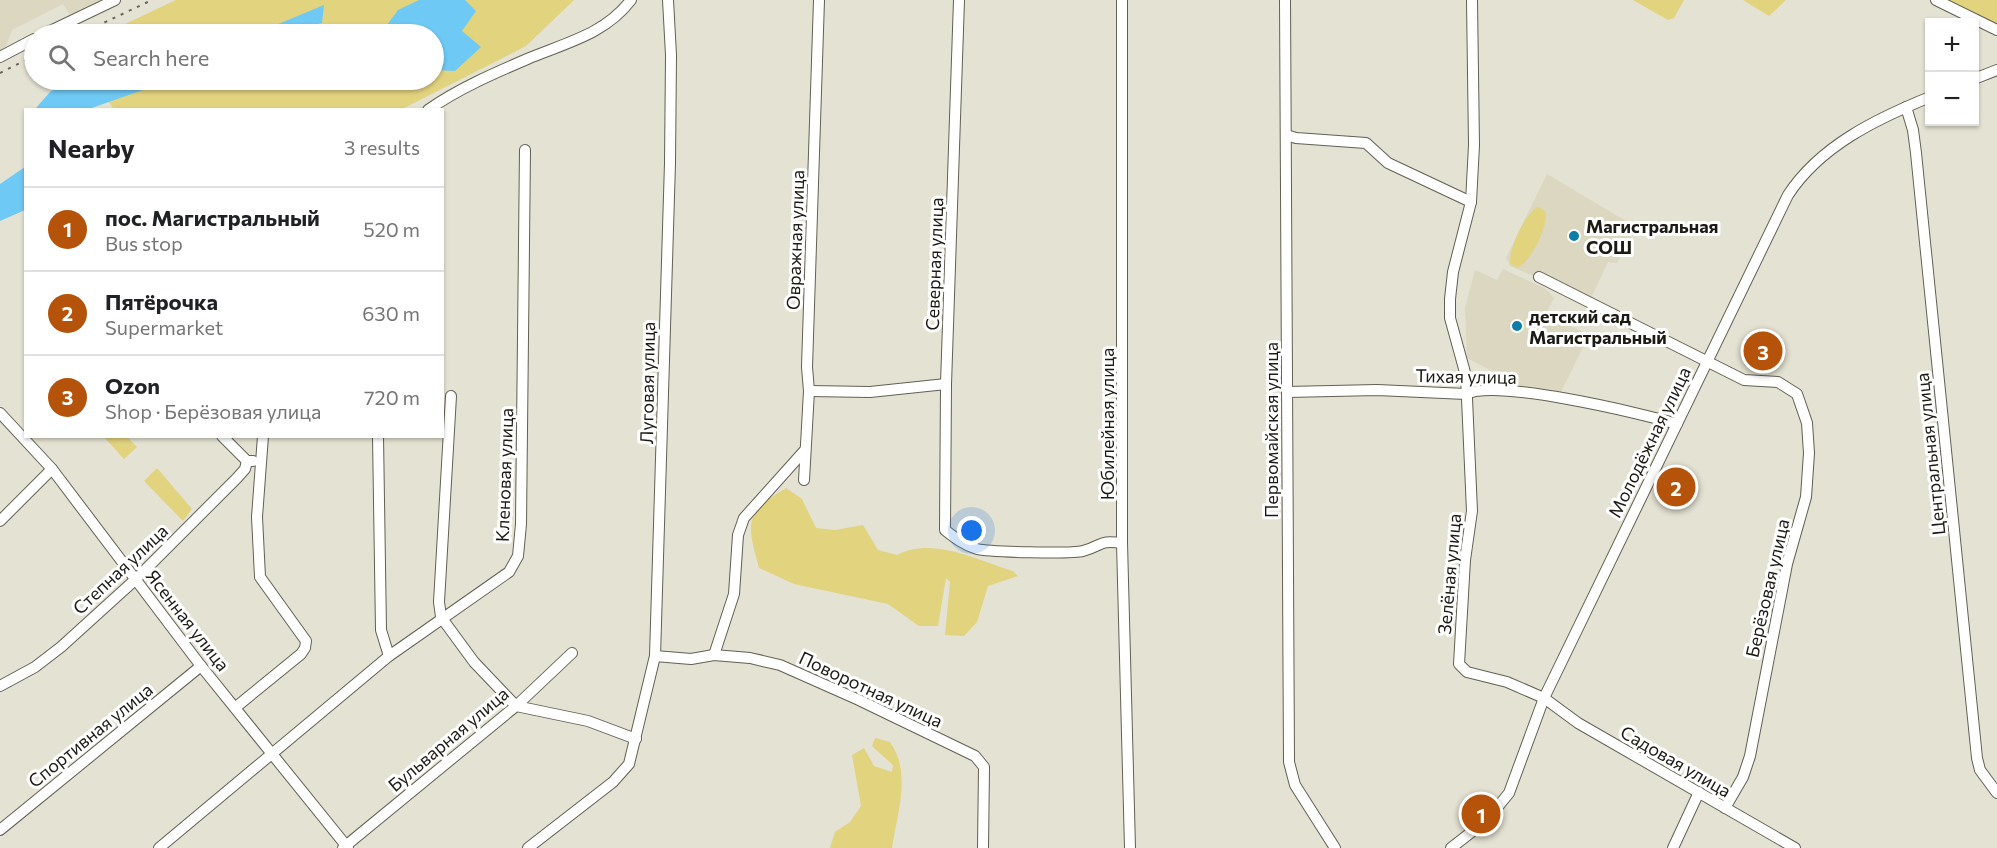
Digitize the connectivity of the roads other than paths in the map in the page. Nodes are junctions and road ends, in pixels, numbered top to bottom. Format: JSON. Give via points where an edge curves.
{"nodes":[{"id":1,"x":115,"y":0,"type":"edge"},
{"id":2,"x":631,"y":0,"type":"edge"},
{"id":3,"x":668,"y":0,"type":"edge"},
{"id":4,"x":819,"y":0,"type":"edge"},
{"id":5,"x":959,"y":0,"type":"edge"},
{"id":6,"x":1122,"y":0,"type":"edge"},
{"id":7,"x":1285,"y":0,"type":"edge"},
{"id":8,"x":1472,"y":0,"type":"edge"},
{"id":9,"x":1936,"y":0,"type":"edge"},
{"id":10,"x":65,"y":24,"type":"edge"},
{"id":11,"x":1997,"y":30,"type":"edge"},
{"id":12,"x":24,"y":44,"type":"edge"},
{"id":13,"x":0,"y":57,"type":"edge"},
{"id":14,"x":1997,"y":70,"type":"edge"},
{"id":15,"x":1979,"y":77,"type":"edge"},
{"id":16,"x":1925,"y":100,"type":"edge"},
{"id":17,"x":1905,"y":107,"type":"junction"},
{"id":18,"x":432,"y":108,"type":"edge"},
{"id":19,"x":1286,"y":135,"type":"junction"},
{"id":20,"x":525,"y":150,"type":"dead end"},
{"id":21,"x":1471,"y":202,"type":"junction"},
{"id":22,"x":1539,"y":277,"type":"dead end"},
{"id":23,"x":1706,"y":363,"type":"junction"},
{"id":24,"x":946,"y":384,"type":"junction"},
{"id":25,"x":809,"y":391,"type":"junction"},
{"id":26,"x":1287,"y":392,"type":"junction"},
{"id":27,"x":1466,"y":394,"type":"junction"},
{"id":28,"x":451,"y":396,"type":"dead end"},
{"id":29,"x":0,"y":414,"type":"edge"},
{"id":30,"x":1677,"y":424,"type":"junction"},
{"id":31,"x":224,"y":438,"type":"edge"},
{"id":32,"x":263,"y":438,"type":"edge"},
{"id":33,"x":378,"y":438,"type":"edge"},
{"id":34,"x":805,"y":450,"type":"junction"},
{"id":35,"x":247,"y":461,"type":"junction"},
{"id":36,"x":261,"y":462,"type":"junction"},
{"id":37,"x":52,"y":470,"type":"junction"},
{"id":38,"x":804,"y":480,"type":"dead end"},
{"id":39,"x":0,"y":521,"type":"edge"},
{"id":40,"x":1122,"y":543,"type":"junction"},
{"id":41,"x":136,"y":579,"type":"junction"},
{"id":42,"x":441,"y":617,"type":"junction"},
{"id":43,"x":572,"y":653,"type":"dead end"},
{"id":44,"x":714,"y":655,"type":"junction"},
{"id":45,"x":389,"y":656,"type":"junction"},
{"id":46,"x":655,"y":656,"type":"junction"},
{"id":47,"x":201,"y":666,"type":"junction"},
{"id":48,"x":0,"y":686,"type":"edge"},
{"id":49,"x":1544,"y":698,"type":"junction"},
{"id":50,"x":516,"y":706,"type":"junction"},
{"id":51,"x":236,"y":707,"type":"junction"},
{"id":52,"x":636,"y":739,"type":"junction"},
{"id":53,"x":273,"y":753,"type":"junction"},
{"id":54,"x":1698,"y":792,"type":"junction"},
{"id":55,"x":1997,"y":793,"type":"edge"},
{"id":56,"x":1725,"y":808,"type":"junction"},
{"id":57,"x":0,"y":830,"type":"edge"},
{"id":58,"x":346,"y":847,"type":"edge"},
{"id":59,"x":159,"y":848,"type":"edge"},
{"id":60,"x":528,"y":848,"type":"edge"},
{"id":61,"x":983,"y":848,"type":"edge"},
{"id":62,"x":1130,"y":848,"type":"edge"},
{"id":63,"x":1335,"y":848,"type":"edge"},
{"id":64,"x":1451,"y":848,"type":"edge"},
{"id":65,"x":1673,"y":848,"type":"edge"},
{"id":66,"x":1795,"y":848,"type":"edge"}],
"edges":[{"from":1,"to":10,"type":"street"},
{"from":2,"to":18,"type":"street","via":[[598,31],[500,71]]},
{"from":3,"to":46,"type":"street","name":"Луговая улица","via":[[670,163]]},
{"from":4,"to":25,"type":"street","name":"Овражная улица"},
{"from":5,"to":24,"type":"street","name":"Северная улица"},
{"from":6,"to":40,"type":"street","name":"Юбилейная улица"},
{"from":7,"to":19,"type":"street","name":"Первомайская улица"},
{"from":8,"to":21,"type":"street"},
{"from":9,"to":11,"type":"street"},
{"from":12,"to":13,"type":"street"},
{"from":14,"to":15,"type":"street"},
{"from":16,"to":17,"type":"street","name":"Молодёжная улица"},
{"from":17,"to":23,"type":"street","name":"Молодёжная улица","via":[[1840,143],[1798,179]]},
{"from":17,"to":55,"type":"street","name":"Центральная улица","via":[[1916,153],[1977,758],[1980,770]]},
{"from":19,"to":21,"type":"street","via":[[1366,143],[1388,164]]},
{"from":19,"to":26,"type":"street","name":"Первомайская улица"},
{"from":20,"to":42,"type":"street","name":"Кленовая улица","via":[[518,556],[509,572],[492,586]]},
{"from":21,"to":27,"type":"street","via":[[1450,298],[1450,318],[1466,376]]},
{"from":22,"to":23,"type":"street"},
{"from":23,"to":30,"type":"street","name":"Молодёжная улица"},
{"from":23,"to":56,"type":"street","name":"Берёзовая улица","via":[[1744,380],[1778,382],[1797,394],[1807,423],[1809,453],[1806,497],[1787,564],[1750,756]]},
{"from":24,"to":25,"type":"street","via":[[870,392]]},
{"from":24,"to":40,"type":"street","name":"Северная улица","via":[[945,530],[979,550],[1063,552],[1083,551],[1103,541]]},
{"from":25,"to":34,"type":"street","name":"Овражная улица"},
{"from":26,"to":27,"type":"street","name":"Тихая улица","via":[[1377,390]]},
{"from":26,"to":63,"type":"street","name":"Первомайская улица","via":[[1289,762],[1295,785]]},
{"from":27,"to":30,"type":"street","name":"Тихая улица","via":[[1476,389],[1511,390]]},
{"from":27,"to":49,"type":"street","name":"Зелёная улица","via":[[1472,511],[1459,664],[1467,672],[1507,682]]},
{"from":28,"to":42,"type":"street"},
{"from":29,"to":37,"type":"street","name":"Ясенная улица"},
{"from":30,"to":49,"type":"street","name":"Молодёжная улица"},
{"from":31,"to":35,"type":"street"},
{"from":32,"to":36,"type":"street"},
{"from":33,"to":45,"type":"street","via":[[381,630]]},
{"from":34,"to":38,"type":"street","name":"Овражная улица"},
{"from":34,"to":44,"type":"street","via":[[744,518],[738,535],[734,594]]},
{"from":35,"to":36,"type":"street"},
{"from":35,"to":41,"type":"street","name":"Степная улица","via":[[237,478]]},
{"from":36,"to":51,"type":"street","via":[[257,517],[260,578],[306,640],[305,648]]},
{"from":37,"to":39,"type":"street"},
{"from":37,"to":41,"type":"street","name":"Ясенная улица"},
{"from":40,"to":62,"type":"street","name":"Юбилейная улица"},
{"from":41,"to":47,"type":"street","name":"Ясенная улица"},
{"from":41,"to":48,"type":"street","name":"Степная улица","via":[[61,647]]},
{"from":42,"to":45,"type":"street","name":"Кленовая улица"},
{"from":42,"to":50,"type":"street","via":[[474,662]]},
{"from":43,"to":50,"type":"street","name":"Бульварная улица"},
{"from":44,"to":46,"type":"street","name":"Поворотная улица","via":[[691,659]]},
{"from":44,"to":61,"type":"street","name":"Поворотная улица","via":[[780,665],[975,756],[984,767]]},
{"from":45,"to":53,"type":"street","name":"Кленовая улица"},
{"from":46,"to":52,"type":"street","name":"Луговая улица"},
{"from":47,"to":51,"type":"street","name":"Ясенная улица"},
{"from":47,"to":57,"type":"street","name":"Спортивная улица"},
{"from":49,"to":54,"type":"street","name":"Садовая улица","via":[[1578,723]]},
{"from":49,"to":64,"type":"street","name":"Молодёжная улица","via":[[1509,793],[1487,820]]},
{"from":50,"to":52,"type":"street","via":[[588,721]]},
{"from":50,"to":58,"type":"street","name":"Бульварная улица"},
{"from":51,"to":53,"type":"street","name":"Ясенная улица"},
{"from":52,"to":60,"type":"street","name":"Луговая улица","via":[[629,764],[613,782]]},
{"from":53,"to":58,"type":"street","name":"Ясенная улица"},
{"from":53,"to":59,"type":"street","name":"Кленовая улица"},
{"from":54,"to":56,"type":"street","name":"Садовая улица"},
{"from":54,"to":65,"type":"street"},
{"from":56,"to":66,"type":"street","name":"Садовая улица"}]}
